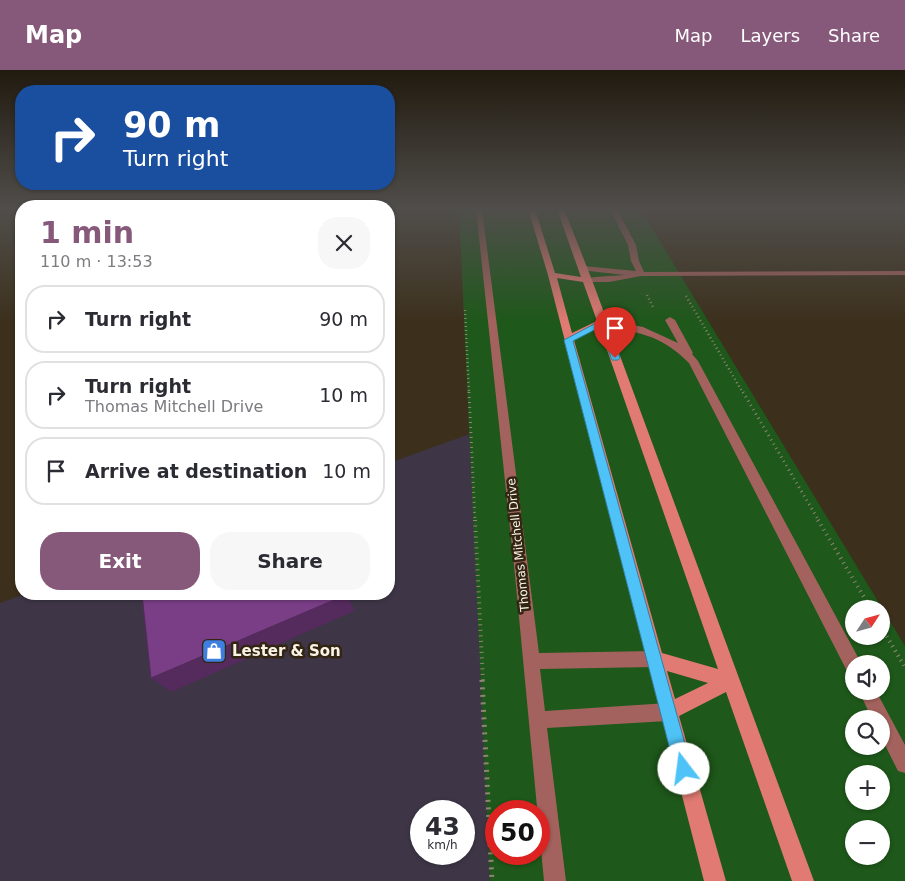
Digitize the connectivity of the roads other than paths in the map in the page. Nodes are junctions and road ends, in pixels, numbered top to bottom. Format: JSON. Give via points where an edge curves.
{"nodes":[{"id":1,"x":482,"y":247,"type":"edge"},
{"id":2,"x":543,"y":247,"type":"edge"},
{"id":3,"x":574,"y":247,"type":"edge"},
{"id":4,"x":632,"y":247,"type":"edge"},
{"id":5,"x":905,"y":273,"type":"edge"},
{"id":6,"x":641,"y":274,"type":"junction"},
{"id":7,"x":552,"y":275,"type":"junction"},
{"id":8,"x":585,"y":275,"type":"junction"},
{"id":9,"x":670,"y":320,"type":"road end"},
{"id":10,"x":602,"y":322,"type":"junction"},
{"id":11,"x":569,"y":340,"type":"junction"},
{"id":12,"x":693,"y":362,"type":"junction"},
{"id":13,"x":848,"y":655,"type":"edge"},
{"id":14,"x":655,"y":658,"type":"junction"},
{"id":15,"x":531,"y":661,"type":"junction"},
{"id":16,"x":730,"y":681,"type":"junction"},
{"id":17,"x":872,"y":700,"type":"edge"},
{"id":18,"x":668,"y":712,"type":"junction"},
{"id":19,"x":538,"y":720,"type":"junction"},
{"id":20,"x":905,"y":764,"type":"edge"},
{"id":21,"x":555,"y":881,"type":"edge"},
{"id":22,"x":714,"y":881,"type":"edge"},
{"id":23,"x":802,"y":881,"type":"edge"}],
"edges":[{"from":1,"to":15,"type":"street","name":"Thomas Mitchell Drive"},
{"from":2,"to":7,"type":"main road"},
{"from":3,"to":8,"type":"main road"},
{"from":4,"to":6,"type":"street"},
{"from":5,"to":6,"type":"street"},
{"from":6,"to":8,"type":"street","via":[[622,271]]},
{"from":6,"to":8,"type":"street","via":[[609,280]]},
{"from":7,"to":8,"type":"main road"},
{"from":7,"to":8,"type":"main road"},
{"from":7,"to":11,"type":"main road"},
{"from":8,"to":10,"type":"main road"},
{"from":9,"to":12,"type":"street"},
{"from":10,"to":11,"type":"main road"},
{"from":10,"to":12,"type":"street","via":[[649,332],[674,344]]},
{"from":10,"to":16,"type":"main road"},
{"from":11,"to":14,"type":"main road"},
{"from":12,"to":13,"type":"street"},
{"from":14,"to":15,"type":"street"},
{"from":14,"to":16,"type":"main road"},
{"from":14,"to":18,"type":"main road"},
{"from":15,"to":19,"type":"street","name":"Thomas Mitchell Drive"},
{"from":16,"to":18,"type":"main road"},
{"from":16,"to":23,"type":"main road"},
{"from":17,"to":20,"type":"street"},
{"from":18,"to":19,"type":"street"},
{"from":18,"to":22,"type":"main road"},
{"from":19,"to":21,"type":"street","name":"Thomas Mitchell Drive"}]}
